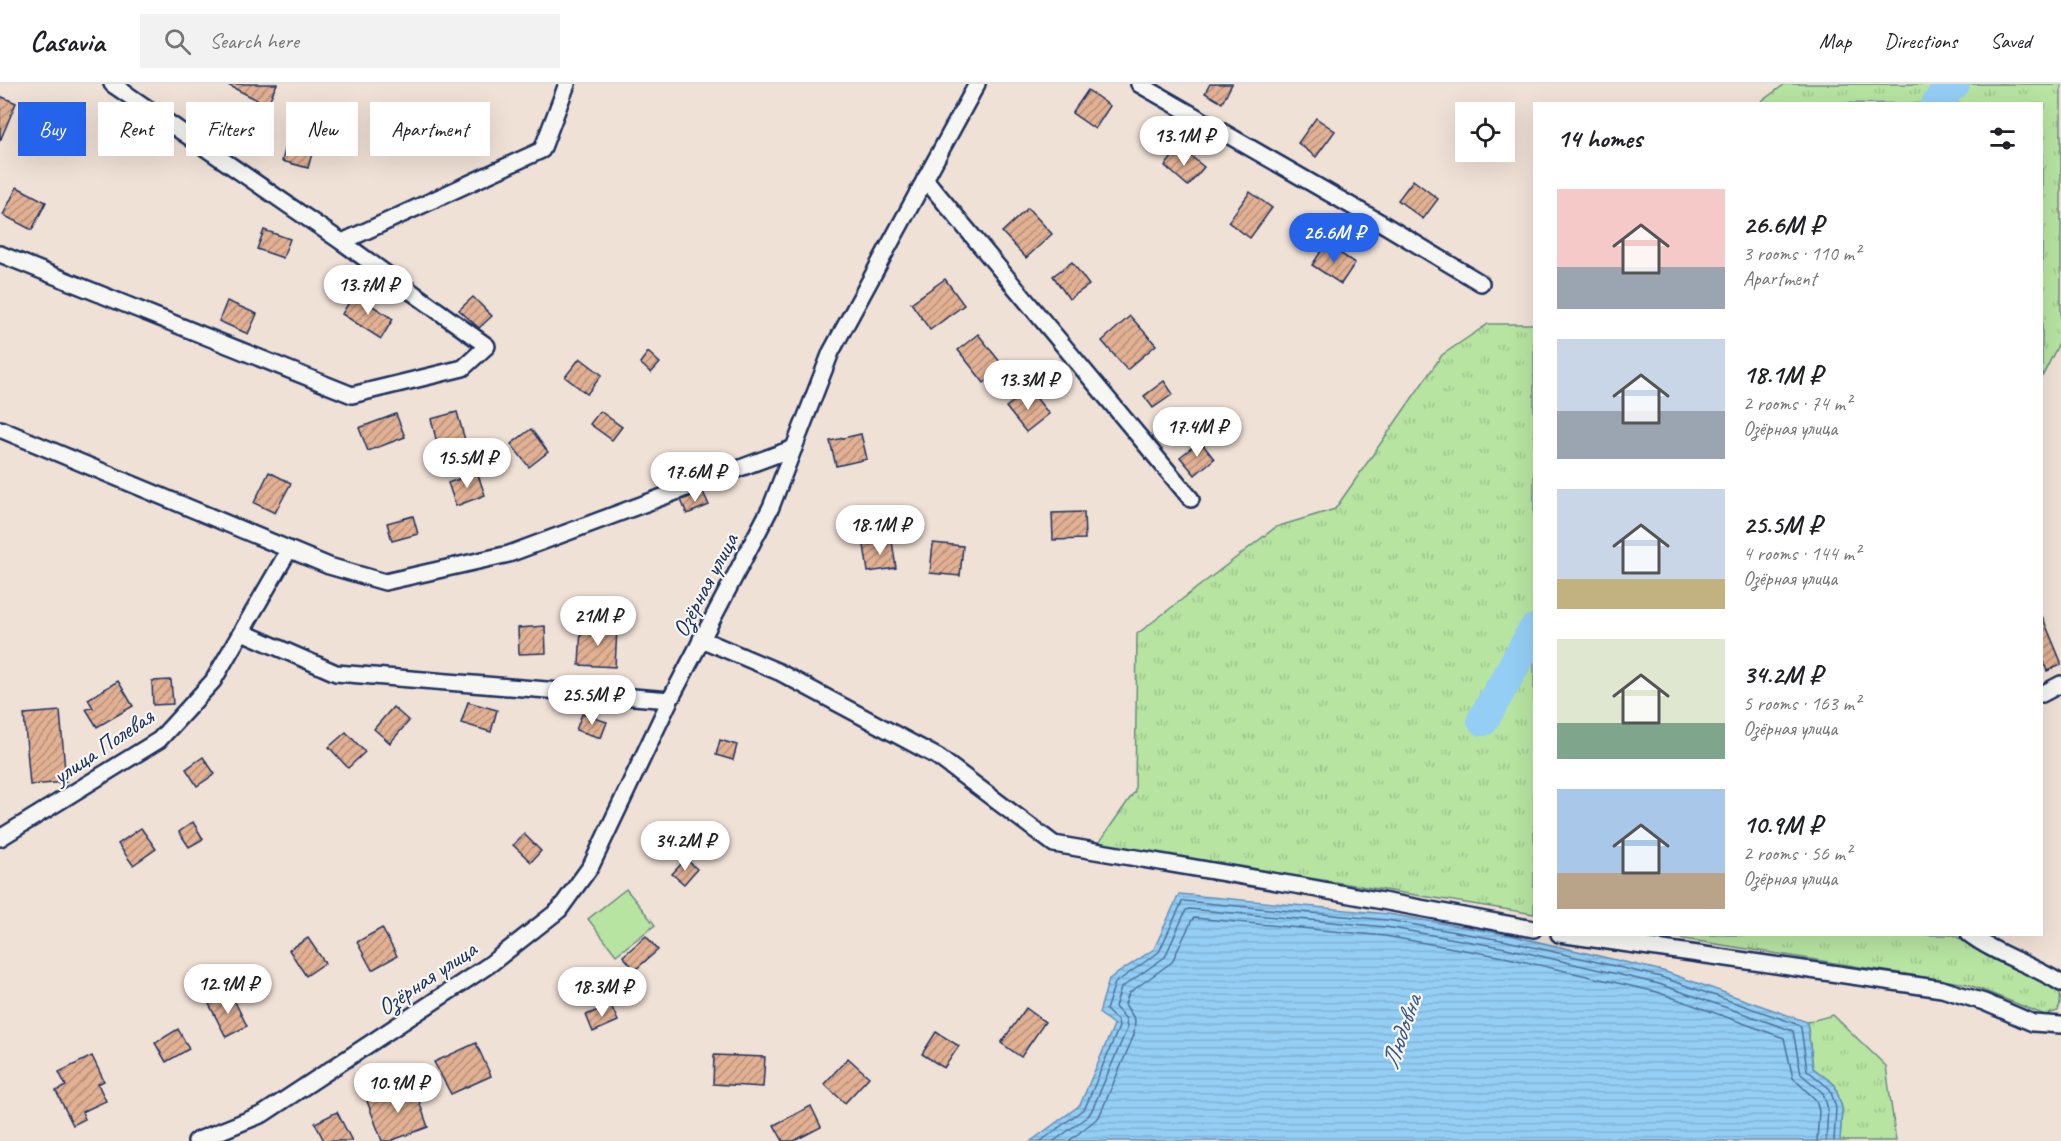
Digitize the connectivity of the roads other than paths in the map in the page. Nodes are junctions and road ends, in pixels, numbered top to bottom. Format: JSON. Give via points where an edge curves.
{"nodes":[{"id":1,"x":112,"y":84,"type":"edge"},
{"id":2,"x":567,"y":84,"type":"edge"},
{"id":3,"x":977,"y":84,"type":"edge"},
{"id":4,"x":1138,"y":84,"type":"edge"},
{"id":5,"x":926,"y":179,"type":"junction"},
{"id":6,"x":342,"y":242,"type":"junction"},
{"id":7,"x":0,"y":254,"type":"edge"},
{"id":8,"x":1481,"y":283,"type":"dead end"},
{"id":9,"x":0,"y":429,"type":"edge"},
{"id":10,"x":794,"y":448,"type":"junction"},
{"id":11,"x":1191,"y":499,"type":"dead end"},
{"id":12,"x":289,"y":550,"type":"junction"},
{"id":13,"x":242,"y":632,"type":"junction"},
{"id":14,"x":701,"y":639,"type":"junction"},
{"id":15,"x":2061,"y":684,"type":"edge"},
{"id":16,"x":2043,"y":693,"type":"edge"},
{"id":17,"x":670,"y":700,"type":"junction"},
{"id":18,"x":0,"y":838,"type":"edge"},
{"id":19,"x":1533,"y":929,"type":"edge"},
{"id":20,"x":1573,"y":936,"type":"edge"},
{"id":21,"x":1972,"y":936,"type":"edge"},
{"id":22,"x":2061,"y":983,"type":"edge"},
{"id":23,"x":2061,"y":1025,"type":"edge"},
{"id":24,"x":196,"y":1141,"type":"edge"}],
"edges":[{"from":1,"to":6,"type":"street"},
{"from":2,"to":6,"type":"street","via":[[542,150]]},
{"from":3,"to":5,"type":"street","name":"Озёрная улица"},
{"from":4,"to":8,"type":"street"},
{"from":5,"to":10,"type":"street","name":"Озёрная улица","via":[[831,352]]},
{"from":5,"to":11,"type":"street"},
{"from":6,"to":7,"type":"street","via":[[487,346],[463,369],[352,395]]},
{"from":9,"to":12,"type":"street"},
{"from":10,"to":12,"type":"street","via":[[509,555],[385,582]]},
{"from":10,"to":14,"type":"street","name":"Озёрная улица","via":[[771,507]]},
{"from":12,"to":13,"type":"street","name":"улица Полевая"},
{"from":13,"to":17,"type":"street","via":[[336,673]]},
{"from":13,"to":18,"type":"street","name":"улица Полевая","via":[[213,681],[159,740]]},
{"from":14,"to":17,"type":"street","name":"Озёрная улица"},
{"from":14,"to":19,"type":"street","via":[[779,672],[938,757],[1054,843]]},
{"from":15,"to":16,"type":"street"},
{"from":17,"to":24,"type":"street","name":"Озёрная улица","via":[[591,866],[559,910],[489,965],[263,1114]]},
{"from":20,"to":23,"type":"street","via":[[1942,989],[2033,1023]]},
{"from":21,"to":22,"type":"street"}]}
